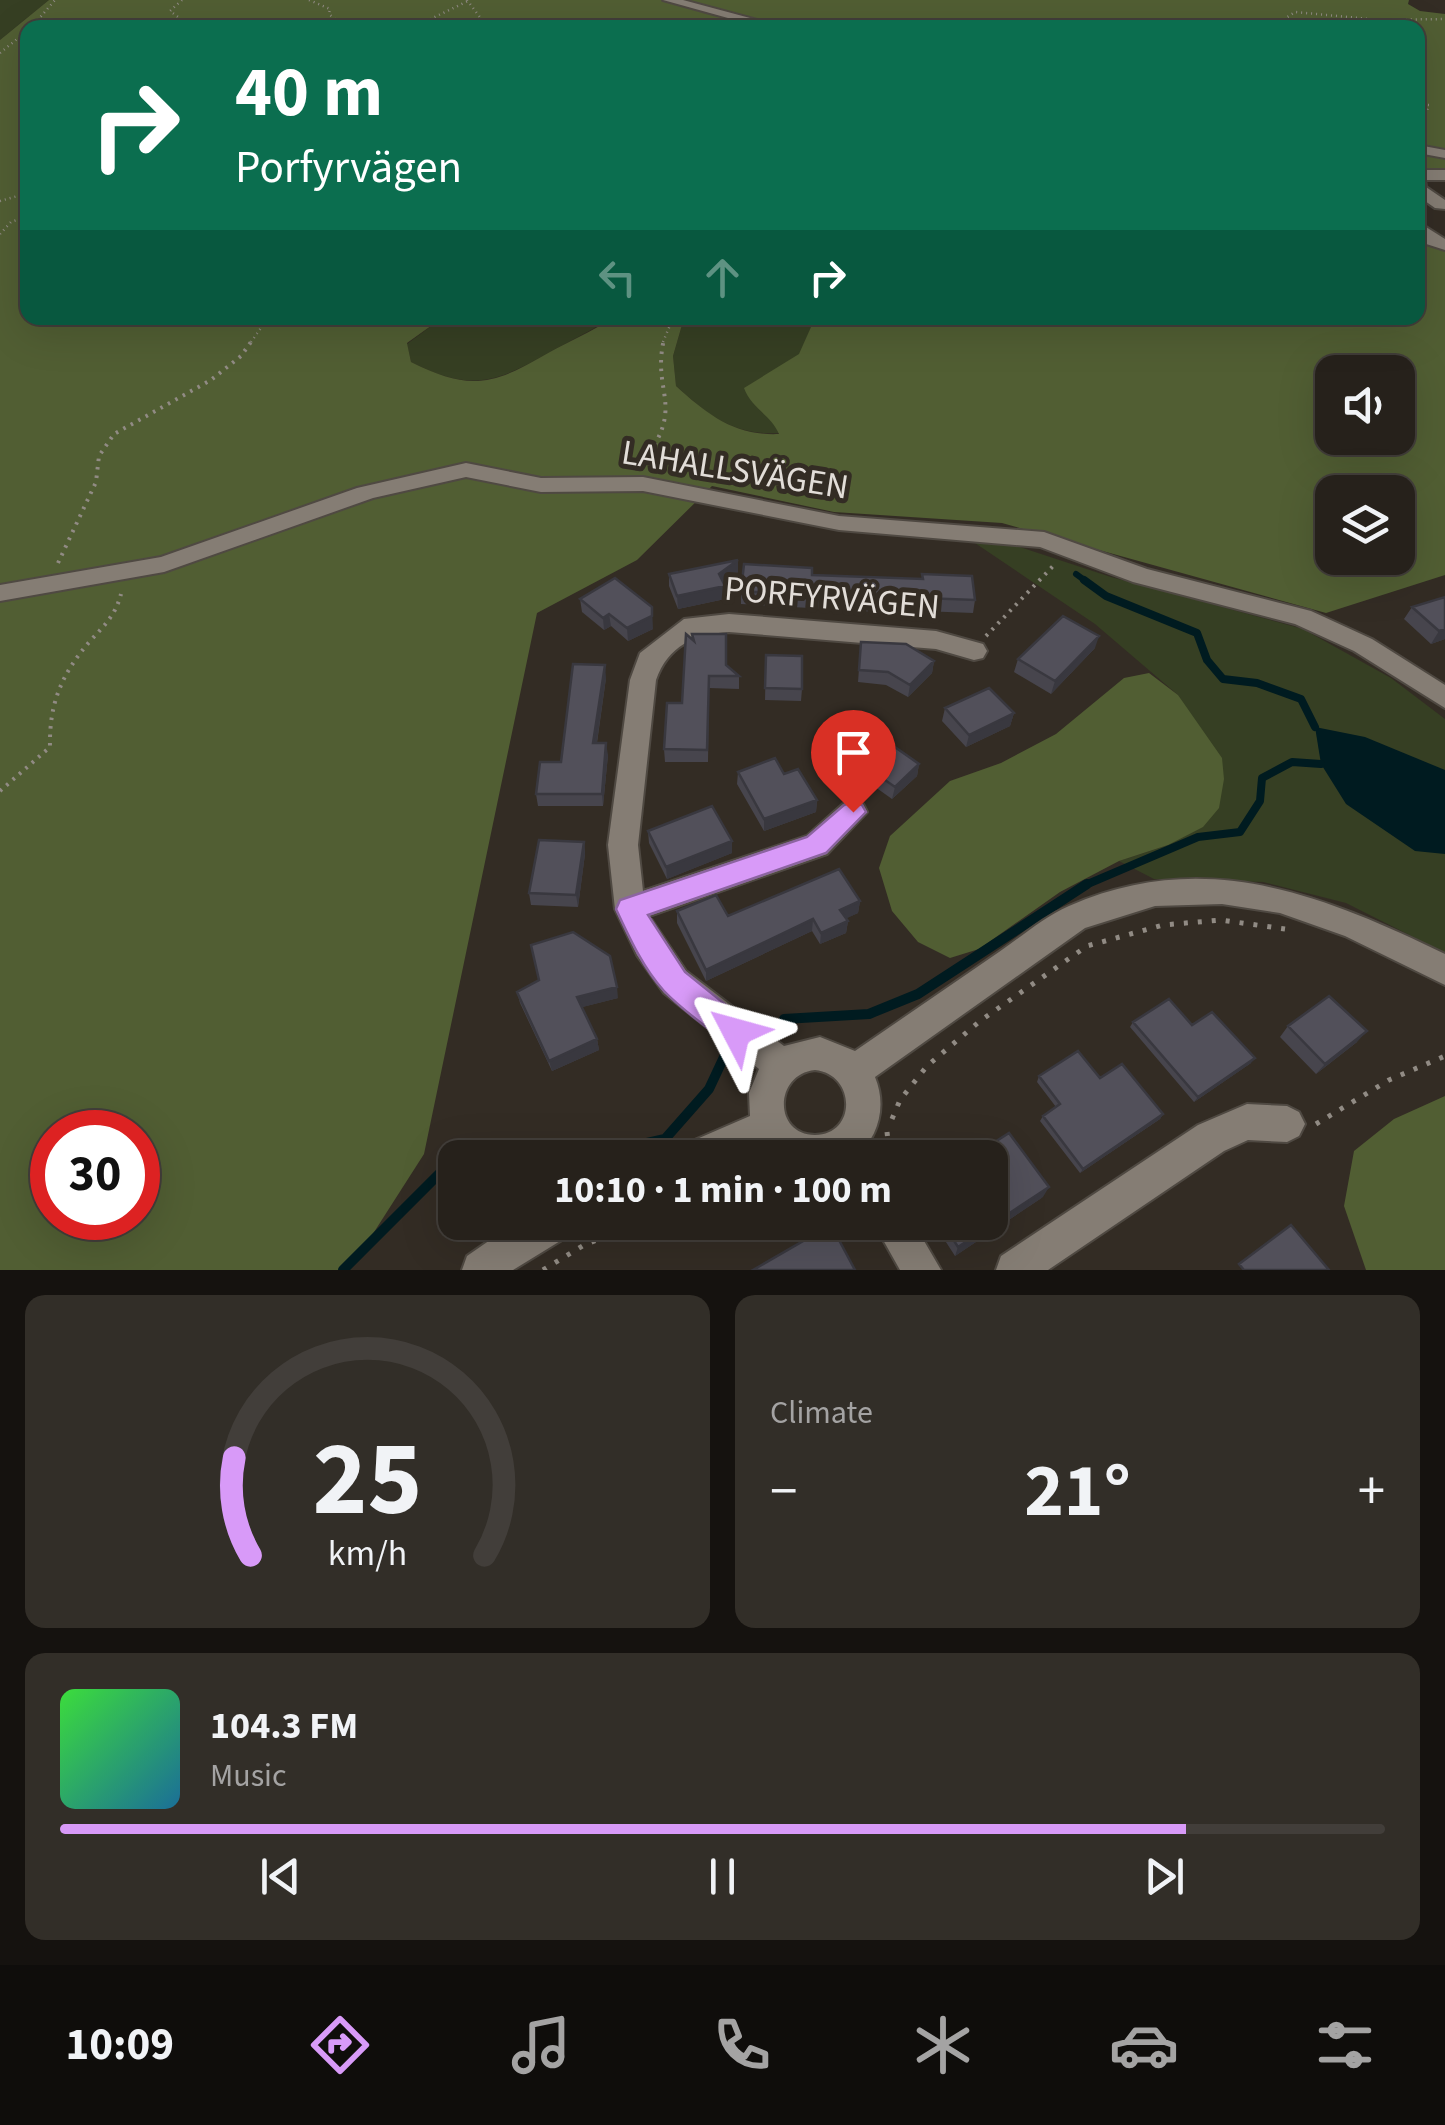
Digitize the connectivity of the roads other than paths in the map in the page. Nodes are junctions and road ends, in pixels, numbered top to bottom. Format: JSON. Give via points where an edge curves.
{"nodes":[{"id":1,"x":669,"y":0,"type":"edge"},
{"id":2,"x":749,"y":20,"type":"edge"},
{"id":3,"x":0,"y":594,"type":"edge"},
{"id":4,"x":974,"y":652,"type":"road end"},
{"id":5,"x":1434,"y":677,"type":"edge"},
{"id":6,"x":1445,"y":698,"type":"edge"},
{"id":7,"x":853,"y":812,"type":"dead end"},
{"id":8,"x":630,"y":909,"type":"junction"},
{"id":9,"x":1445,"y":970,"type":"edge"},
{"id":10,"x":781,"y":1066,"type":"junction"},
{"id":11,"x":854,"y":1072,"type":"junction"},
{"id":12,"x":1286,"y":1124,"type":"road end"},
{"id":13,"x":771,"y":1125,"type":"junction"},
{"id":14,"x":737,"y":1140,"type":"edge"},
{"id":15,"x":787,"y":1140,"type":"edge"},
{"id":16,"x":850,"y":1140,"type":"edge"},
{"id":17,"x":528,"y":1240,"type":"edge"},
{"id":18,"x":903,"y":1240,"type":"edge"},
{"id":19,"x":480,"y":1270,"type":"edge"},
{"id":20,"x":922,"y":1270,"type":"edge"},
{"id":21,"x":1014,"y":1270,"type":"edge"}],
"edges":[{"from":1,"to":2,"type":"street"},
{"from":3,"to":5,"type":"street","name":"LAHALLSVÄGEN","via":[[125,574],[436,474],[494,473],[541,485],[627,483],[838,523],[1004,534],[1302,617]]},
{"from":4,"to":8,"type":"street","name":"PORFYRVÄGEN","via":[[936,640],[728,623],[693,625],[672,637],[653,652],[643,680],[623,845]]},
{"from":5,"to":6,"type":"street","name":"LAHALLSVÄGEN"},
{"from":7,"to":8,"type":"street","via":[[816,846]]},
{"from":8,"to":10,"type":"street","name":"PORFYRVÄGEN","via":[[675,982]]},
{"from":9,"to":11,"type":"street","via":[[1354,925],[1280,900],[1222,891],[1154,893],[1076,917]]},
{"from":10,"to":11,"type":"street","via":[[814,1054]]},
{"from":10,"to":13,"type":"street","via":[[765,1097]]},
{"from":11,"to":16,"type":"street","via":[[862,1119]]},
{"from":12,"to":21,"type":"street","via":[[1247,1122],[1211,1138]]},
{"from":13,"to":14,"type":"street"},
{"from":13,"to":15,"type":"street"},
{"from":17,"to":19,"type":"street"},
{"from":18,"to":20,"type":"street"}]}
